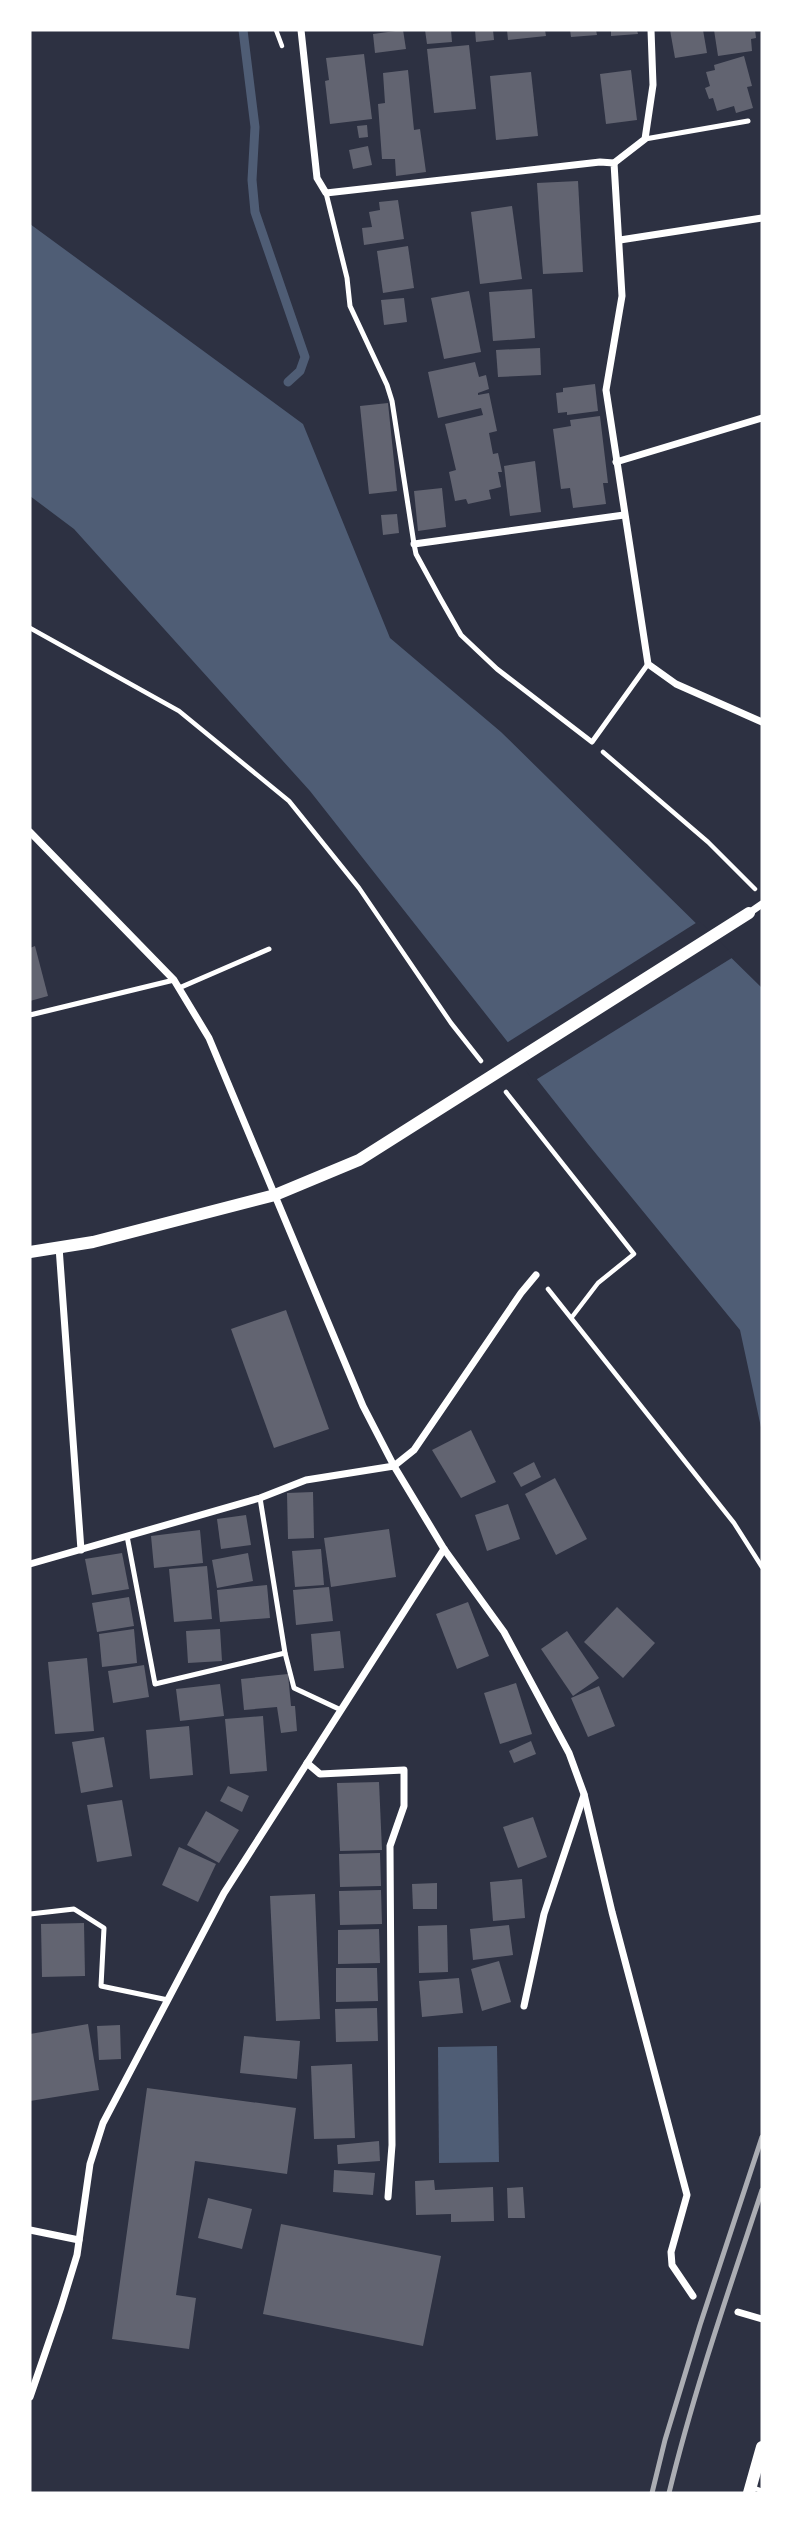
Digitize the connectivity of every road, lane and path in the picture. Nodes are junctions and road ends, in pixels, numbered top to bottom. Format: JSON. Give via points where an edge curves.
{"nodes":[{"id":1,"x":300,"y":30,"type":"edge"},
{"id":2,"x":651,"y":30,"type":"edge"},
{"id":3,"x":748,"y":121,"type":"dead end"},
{"id":4,"x":645,"y":139,"type":"junction"},
{"id":5,"x":614,"y":163,"type":"junction"},
{"id":6,"x":326,"y":193,"type":"junction"},
{"id":7,"x":762,"y":218,"type":"edge"},
{"id":8,"x":620,"y":240,"type":"junction"},
{"id":9,"x":762,"y":418,"type":"edge"},
{"id":10,"x":616,"y":462,"type":"junction"},
{"id":11,"x":624,"y":515,"type":"junction"},
{"id":12,"x":414,"y":544,"type":"junction"},
{"id":13,"x":30,"y":628,"type":"edge"},
{"id":14,"x":648,"y":664,"type":"junction"},
{"id":15,"x":762,"y":722,"type":"edge"},
{"id":16,"x":592,"y":742,"type":"junction"},
{"id":17,"x":30,"y":832,"type":"edge"},
{"id":18,"x":762,"y":896,"type":"edge"},
{"id":19,"x":762,"y":904,"type":"edge"},
{"id":20,"x":749,"y":913,"type":"joint"},
{"id":21,"x":269,"y":949,"type":"dead end"},
{"id":22,"x":174,"y":980,"type":"junction"},
{"id":23,"x":178,"y":988,"type":"junction"},
{"id":24,"x":30,"y":1015,"type":"edge"},
{"id":25,"x":484,"y":1065,"type":"dead end"},
{"id":26,"x":501,"y":1086,"type":"dead end"},
{"id":27,"x":275,"y":1195,"type":"junction"},
{"id":28,"x":59,"y":1247,"type":"junction"},
{"id":29,"x":30,"y":1252,"type":"edge"},
{"id":30,"x":536,"y":1275,"type":"joint"},
{"id":31,"x":572,"y":1317,"type":"junction"},
{"id":32,"x":394,"y":1466,"type":"junction"},
{"id":33,"x":260,"y":1498,"type":"junction"},
{"id":34,"x":127,"y":1536,"type":"junction"},
{"id":35,"x":444,"y":1549,"type":"junction"},
{"id":36,"x":81,"y":1550,"type":"junction"},
{"id":37,"x":30,"y":1564,"type":"edge"},
{"id":38,"x":762,"y":1567,"type":"edge"},
{"id":39,"x":285,"y":1653,"type":"junction"},
{"id":40,"x":341,"y":1710,"type":"junction"},
{"id":41,"x":307,"y":1763,"type":"junction"},
{"id":42,"x":584,"y":1794,"type":"junction"},
{"id":43,"x":30,"y":1914,"type":"edge"},
{"id":44,"x":167,"y":2000,"type":"junction"},
{"id":45,"x":524,"y":2006,"type":"dead end"},
{"id":46,"x":388,"y":2197,"type":"dead end"},
{"id":47,"x":30,"y":2230,"type":"edge"},
{"id":48,"x":79,"y":2240,"type":"junction"},
{"id":49,"x":692,"y":2296,"type":"dead end"},
{"id":50,"x":738,"y":2312,"type":"dead end"},
{"id":51,"x":762,"y":2319,"type":"edge"},
{"id":52,"x":30,"y":2396,"type":"edge"},
{"id":53,"x":762,"y":2447,"type":"edge"},
{"id":54,"x":754,"y":2490,"type":"edge"}],
"edges":[{"from":1,"to":6,"type":"street","via":[[317,178]]},
{"from":2,"to":4,"type":"street","via":[[653,85]]},
{"from":3,"to":4,"type":"lane"},
{"from":4,"to":5,"type":"street"},
{"from":5,"to":6,"type":"street"},
{"from":5,"to":8,"type":"street"},
{"from":6,"to":12,"type":"lane","via":[[350,306],[392,401]]},
{"from":7,"to":8,"type":"street"},
{"from":8,"to":10,"type":"street","via":[[622,296],[606,390]]},
{"from":9,"to":10,"type":"street"},
{"from":10,"to":11,"type":"street"},
{"from":11,"to":12,"type":"street"},
{"from":11,"to":14,"type":"street"},
{"from":12,"to":16,"type":"lane","via":[[461,635],[496,669]]},
{"from":13,"to":25,"type":"path","via":[[179,711],[289,801],[359,888]]},
{"from":14,"to":15,"type":"street","via":[[676,684]]},
{"from":14,"to":16,"type":"lane"},
{"from":16,"to":18,"type":"path","via":[[708,842]]},
{"from":17,"to":22,"type":"street"},
{"from":19,"to":20,"type":"street"},
{"from":20,"to":27,"type":"street","via":[[359,1160]]},
{"from":21,"to":23,"type":"lane"},
{"from":22,"to":23,"type":"street"},
{"from":22,"to":24,"type":"lane"},
{"from":23,"to":27,"type":"street","via":[[209,1038]]},
{"from":26,"to":31,"type":"path","via":[[634,1254],[598,1283]]},
{"from":27,"to":28,"type":"street"},
{"from":27,"to":32,"type":"street","via":[[363,1406]]},
{"from":28,"to":29,"type":"street"},
{"from":28,"to":36,"type":"street"},
{"from":30,"to":31,"type":"path"},
{"from":30,"to":32,"type":"street","via":[[414,1450]]},
{"from":31,"to":38,"type":"path","via":[[734,1522]]},
{"from":32,"to":33,"type":"street","via":[[306,1480]]},
{"from":32,"to":35,"type":"street"},
{"from":33,"to":34,"type":"street"},
{"from":33,"to":39,"type":"lane"},
{"from":34,"to":36,"type":"street"},
{"from":34,"to":39,"type":"lane","via":[[155,1684]]},
{"from":35,"to":40,"type":"street"},
{"from":35,"to":42,"type":"street","via":[[504,1632],[569,1753]]},
{"from":36,"to":37,"type":"street"},
{"from":39,"to":40,"type":"lane","via":[[294,1688]]},
{"from":40,"to":41,"type":"street"},
{"from":41,"to":44,"type":"street","via":[[223,1894]]},
{"from":41,"to":46,"type":"street","via":[[320,1774],[404,1770],[404,1805],[390,1846],[392,2145]]},
{"from":42,"to":45,"type":"street","via":[[544,1914]]},
{"from":42,"to":49,"type":"street","via":[[687,2195],[671,2265]]},
{"from":43,"to":44,"type":"lane","via":[[74,1909],[104,1928],[101,1986]]},
{"from":44,"to":48,"type":"street","via":[[103,2123],[90,2164]]},
{"from":47,"to":48,"type":"street"},
{"from":48,"to":52,"type":"street"},
{"from":50,"to":51,"type":"street"},
{"from":53,"to":54,"type":"street"}]}
